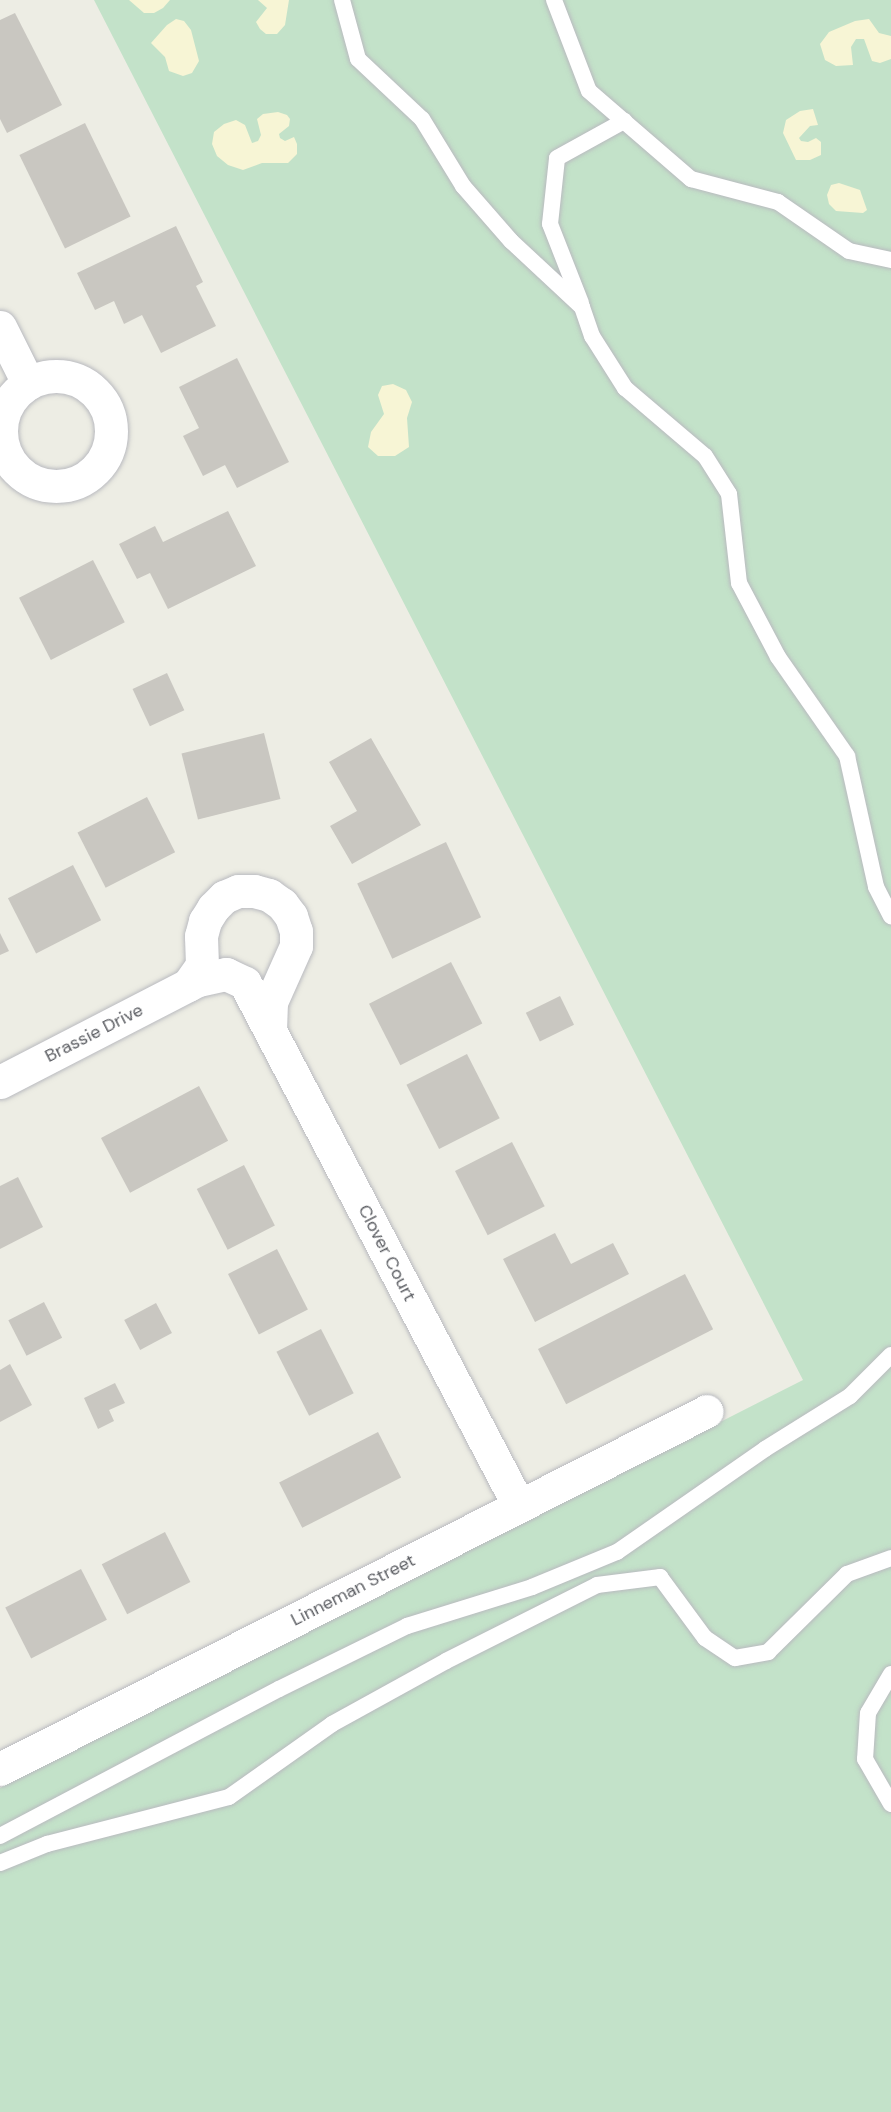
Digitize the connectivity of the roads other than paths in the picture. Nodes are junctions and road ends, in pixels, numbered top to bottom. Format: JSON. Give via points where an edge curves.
{"nodes":[{"id":1,"x":342,"y":0,"type":"edge"},
{"id":2,"x":554,"y":0,"type":"edge"},
{"id":3,"x":624,"y":121,"type":"junction"},
{"id":4,"x":891,"y":260,"type":"edge"},
{"id":5,"x":582,"y":307,"type":"junction"},
{"id":6,"x":0,"y":327,"type":"edge"},
{"id":7,"x":28,"y":383,"type":"dead end"},
{"id":8,"x":891,"y":916,"type":"edge"},
{"id":9,"x":188,"y":985,"type":"junction"},
{"id":10,"x":262,"y":1013,"type":"junction"},
{"id":11,"x":0,"y":1082,"type":"edge"},
{"id":12,"x":891,"y":1355,"type":"edge"},
{"id":13,"x":706,"y":1411,"type":"dead end"},
{"id":14,"x":519,"y":1506,"type":"junction"},
{"id":15,"x":891,"y":1558,"type":"edge"},
{"id":16,"x":891,"y":1674,"type":"edge"},
{"id":17,"x":0,"y":1769,"type":"edge"},
{"id":18,"x":891,"y":1804,"type":"edge"},
{"id":19,"x":0,"y":1836,"type":"edge"},
{"id":20,"x":0,"y":1863,"type":"edge"}],
"edges":[{"from":1,"to":5,"type":"lane","via":[[358,59],[422,119],[462,186],[511,241]]},
{"from":2,"to":3,"type":"lane","via":[[589,91]]},
{"from":3,"to":4,"type":"lane","via":[[691,179],[778,202],[849,251]]},
{"from":3,"to":5,"type":"lane","via":[[557,158],[550,224]]},
{"from":5,"to":8,"type":"lane","via":[[592,336],[625,388],[705,456],[729,494],[739,583],[778,657],[847,756],[876,887]]},
{"from":6,"to":7,"type":"street"},
{"from":9,"to":10,"type":"street","name":"Brassie Drive","via":[[226,975],[244,983]]},
{"from":9,"to":10,"type":"street","via":[[202,965],[201,936],[213,908],[238,891],[269,895],[291,916],[296,946],[271,1002]]},
{"from":9,"to":11,"type":"street","name":"Brassie Drive"},
{"from":10,"to":14,"type":"street","name":"Clover Court"},
{"from":12,"to":19,"type":"lane","via":[[850,1396],[617,1551],[532,1587],[407,1626]]},
{"from":13,"to":14,"type":"street","name":"Linneman Street"},
{"from":14,"to":17,"type":"street","name":"Linneman Street"},
{"from":15,"to":20,"type":"lane","via":[[847,1574],[768,1652],[735,1658],[705,1638],[660,1577],[597,1585],[332,1724],[229,1797],[47,1844]]},
{"from":16,"to":18,"type":"lane","via":[[868,1713],[864,1759]]}]}
